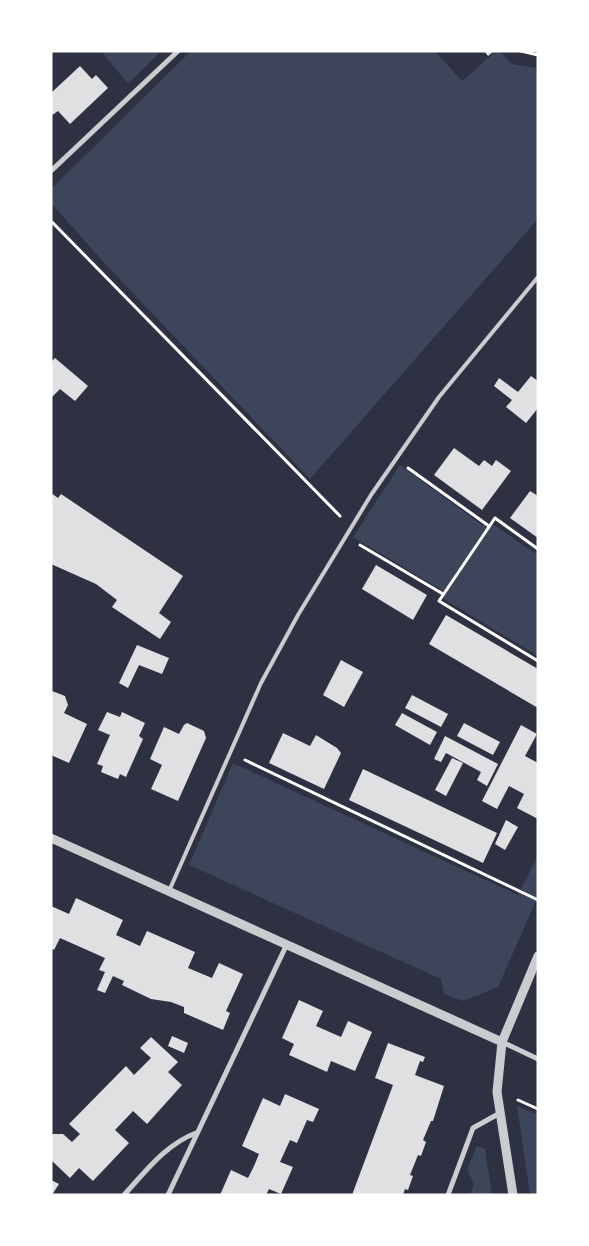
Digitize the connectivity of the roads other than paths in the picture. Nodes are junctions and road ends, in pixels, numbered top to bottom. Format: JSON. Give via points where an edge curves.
{"nodes":[{"id":1,"x":178,"y":51,"type":"edge"},
{"id":2,"x":51,"y":171,"type":"edge"},
{"id":3,"x":538,"y":277,"type":"edge"},
{"id":4,"x":51,"y":838,"type":"edge"},
{"id":5,"x":169,"y":891,"type":"junction"},
{"id":6,"x":287,"y":944,"type":"junction"},
{"id":7,"x":538,"y":956,"type":"edge"},
{"id":8,"x":502,"y":1042,"type":"junction"},
{"id":9,"x":538,"y":1059,"type":"edge"},
{"id":10,"x":500,"y":1113,"type":"junction"},
{"id":11,"x":196,"y":1133,"type":"junction"},
{"id":12,"x":124,"y":1195,"type":"edge"},
{"id":13,"x":168,"y":1195,"type":"edge"},
{"id":14,"x":448,"y":1195,"type":"edge"},
{"id":15,"x":513,"y":1195,"type":"edge"}],
"edges":[{"from":1,"to":2,"type":"street"},
{"from":3,"to":5,"type":"lane","via":[[440,397],[351,527],[298,614],[261,683]]},
{"from":4,"to":5,"type":"street"},
{"from":5,"to":6,"type":"street"},
{"from":6,"to":8,"type":"street"},
{"from":6,"to":11,"type":"street"},
{"from":7,"to":8,"type":"street"},
{"from":8,"to":9,"type":"street"},
{"from":8,"to":10,"type":"street","via":[[497,1092]]},
{"from":10,"to":14,"type":"street","via":[[473,1128]]},
{"from":10,"to":15,"type":"street"},
{"from":11,"to":12,"type":"street","via":[[164,1152]]},
{"from":11,"to":13,"type":"street"}]}
